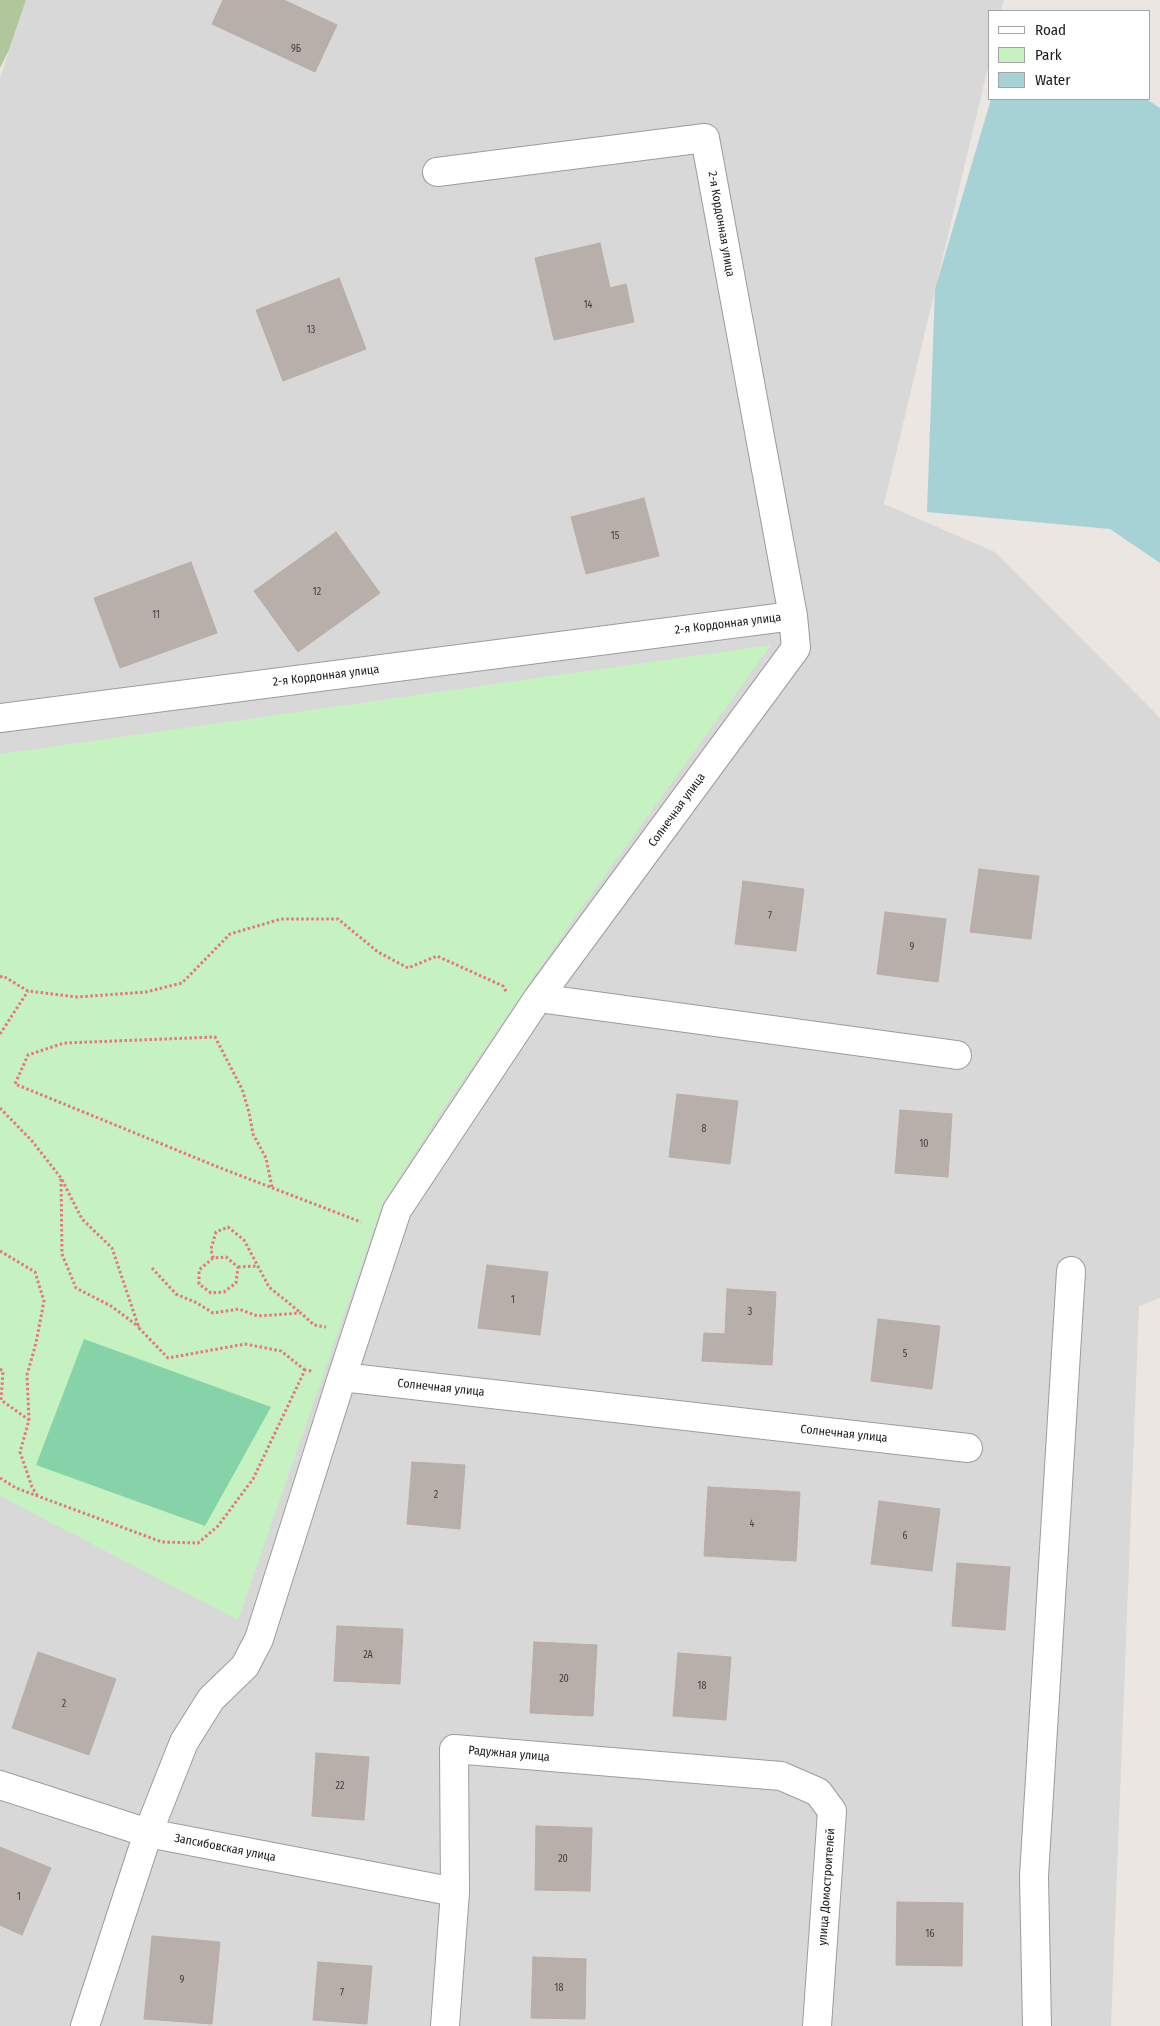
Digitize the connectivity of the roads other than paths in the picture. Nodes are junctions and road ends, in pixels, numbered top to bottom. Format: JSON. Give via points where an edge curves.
{"nodes":[{"id":1,"x":437,"y":172,"type":"dead end"},
{"id":2,"x":793,"y":616,"type":"junction"},
{"id":3,"x":0,"y":718,"type":"edge"},
{"id":4,"x":532,"y":1009,"type":"junction"},
{"id":5,"x":957,"y":1055,"type":"dead end"},
{"id":6,"x":1071,"y":1271,"type":"dead end"},
{"id":7,"x":342,"y":1377,"type":"junction"},
{"id":8,"x":968,"y":1448,"type":"dead end"},
{"id":9,"x":781,"y":1776,"type":"joint"},
{"id":10,"x":0,"y":1785,"type":"edge"},
{"id":11,"x":148,"y":1834,"type":"junction"},
{"id":12,"x":455,"y":1892,"type":"junction"},
{"id":13,"x":85,"y":2026,"type":"edge"},
{"id":14,"x":445,"y":2026,"type":"edge"},
{"id":15,"x":816,"y":2026,"type":"edge"},
{"id":16,"x":1037,"y":2026,"type":"edge"}],
"edges":[{"from":1,"to":2,"type":"street","name":"2-я Кордонная улица","via":[[706,138]]},
{"from":2,"to":3,"type":"street","name":"2-я Кордонная улица"},
{"from":2,"to":4,"type":"street","name":"Солнечная улица","via":[[796,648]]},
{"from":4,"to":5,"type":"street"},
{"from":4,"to":7,"type":"street","name":"Солнечная улица","via":[[398,1210]]},
{"from":6,"to":16,"type":"street","via":[[1034,1876]]},
{"from":7,"to":8,"type":"street","name":"Солнечная улица"},
{"from":7,"to":11,"type":"street","via":[[259,1639],[245,1666],[212,1699],[184,1742]]},
{"from":9,"to":12,"type":"street","name":"Радужная улица","via":[[454,1749]]},
{"from":9,"to":15,"type":"street","name":"улица Домостроителей","via":[[818,1792],[832,1811]]},
{"from":10,"to":11,"type":"street","name":"Запсибовская улица"},
{"from":11,"to":12,"type":"street","name":"Запсибовская улица"},
{"from":11,"to":13,"type":"street"},
{"from":12,"to":14,"type":"street","name":"Радужная улица"}]}
